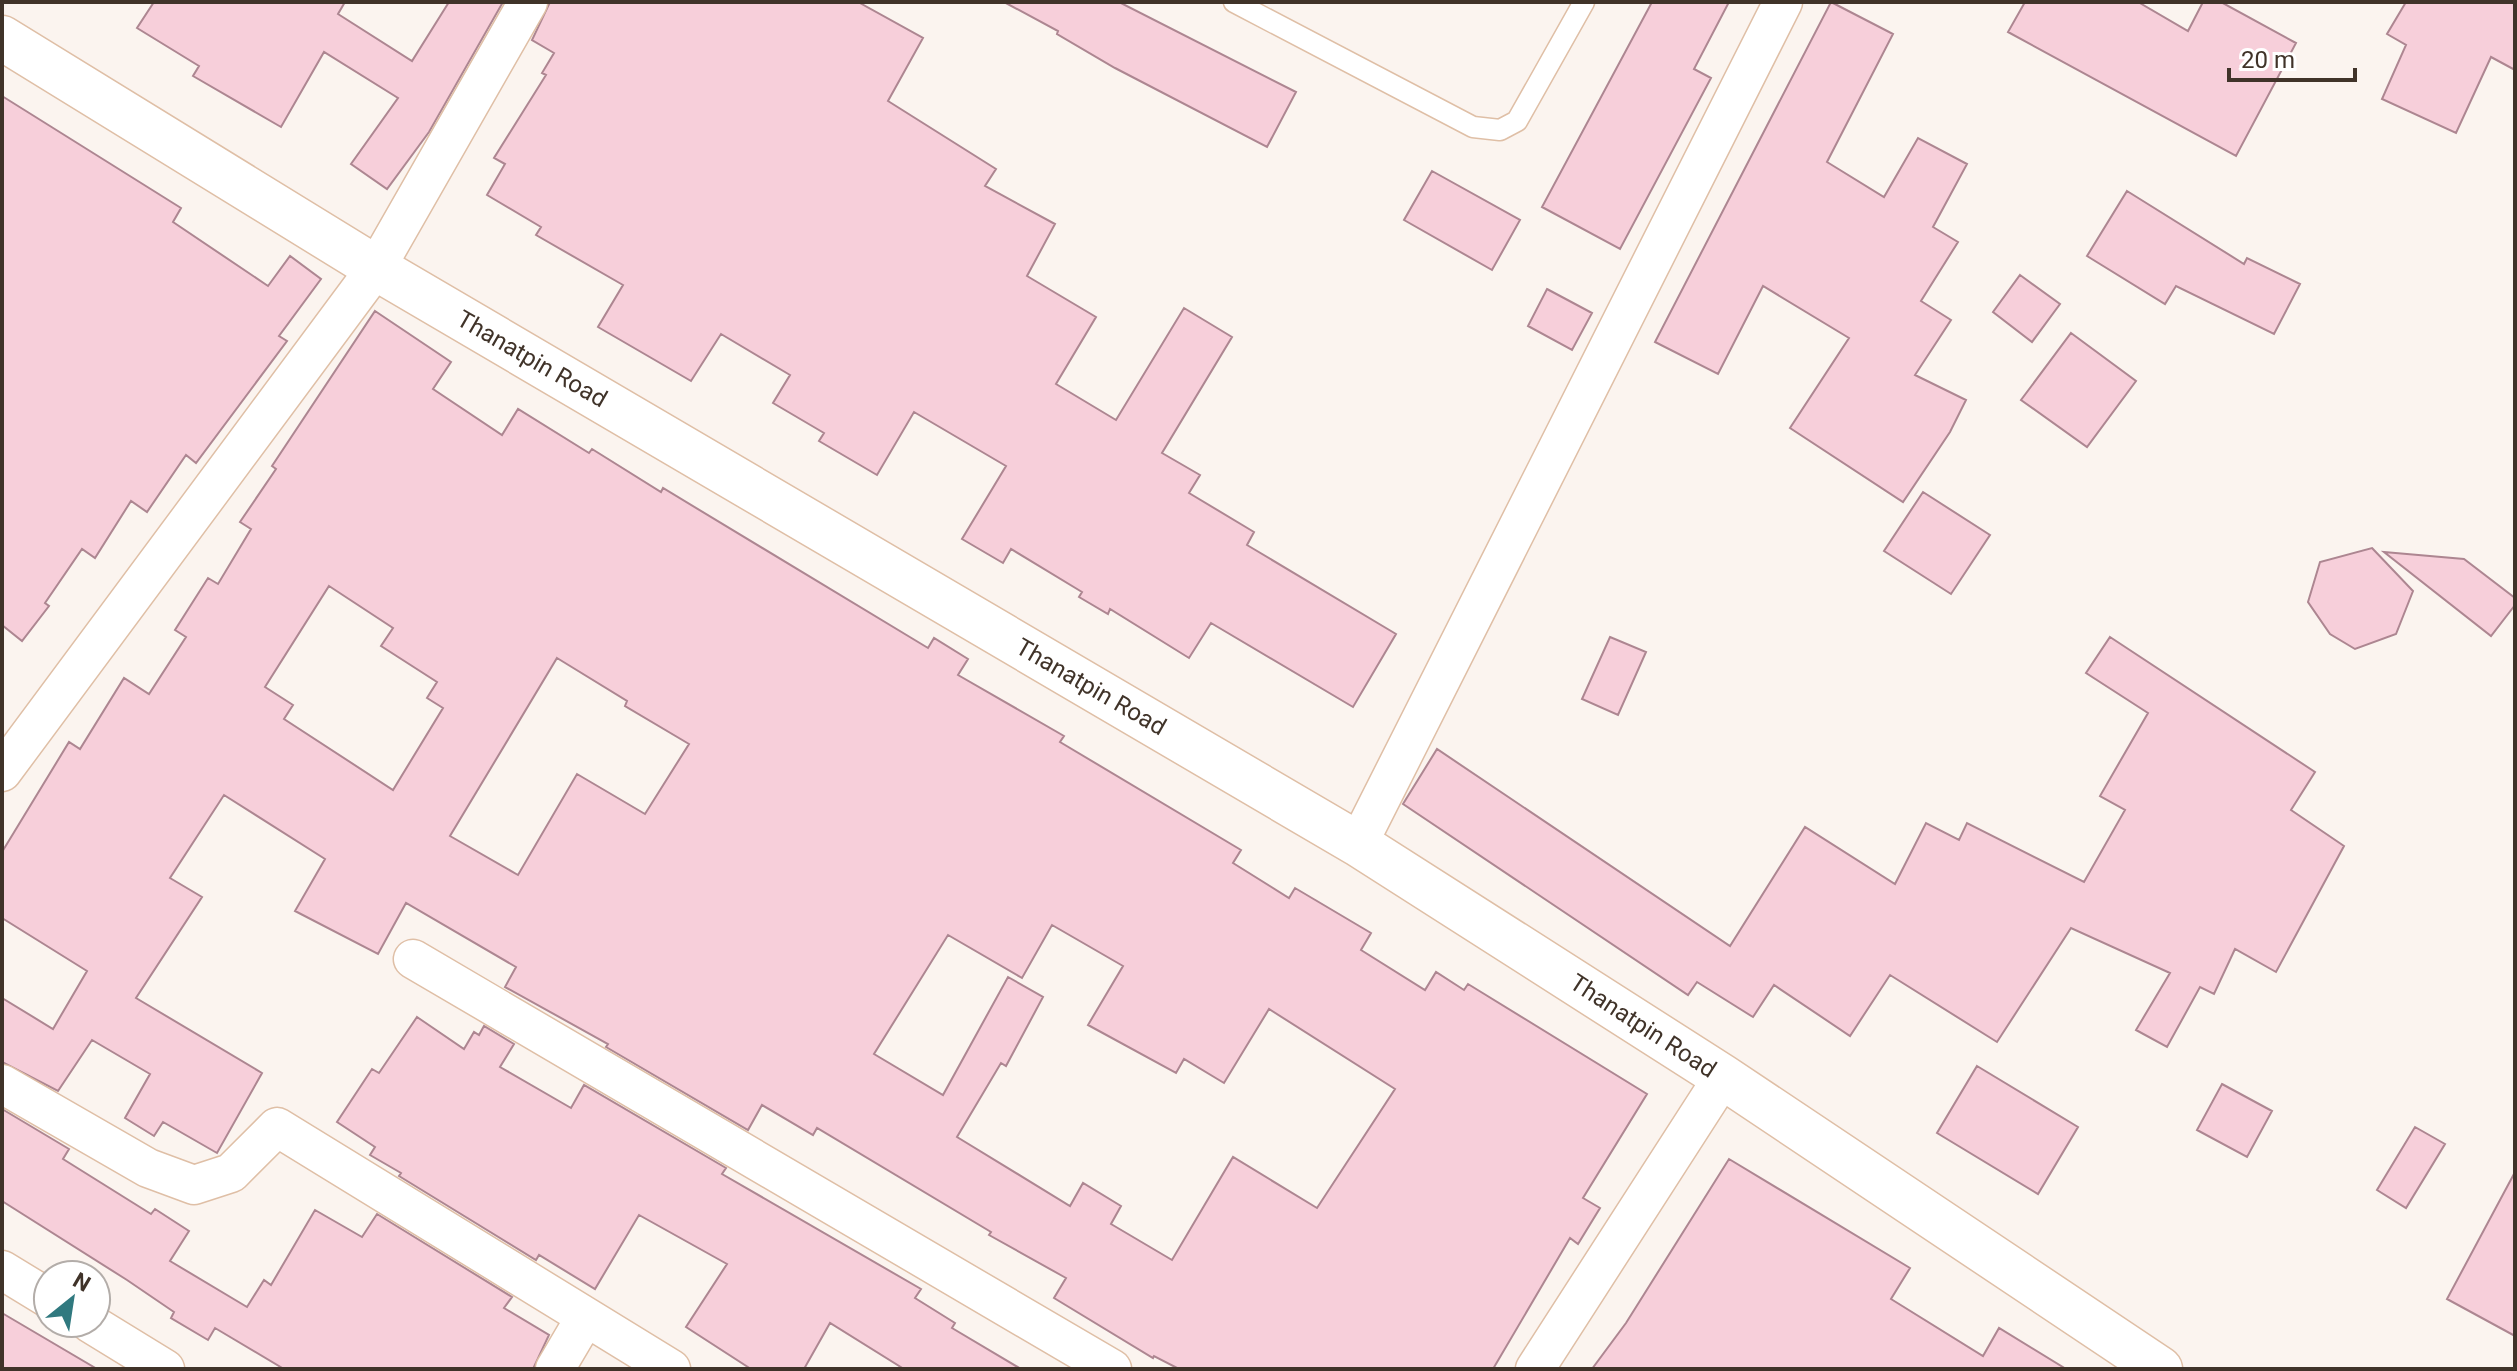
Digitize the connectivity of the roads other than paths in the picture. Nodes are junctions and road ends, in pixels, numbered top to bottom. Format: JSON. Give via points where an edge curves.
{"nodes":[{"id":1,"x":528,"y":2,"type":"edge"},
{"id":2,"x":1234,"y":2,"type":"edge"},
{"id":3,"x":1584,"y":2,"type":"edge"},
{"id":4,"x":1783,"y":2,"type":"edge"},
{"id":5,"x":2,"y":38,"type":"edge"},
{"id":6,"x":376,"y":268,"type":"junction"},
{"id":7,"x":2,"y":772,"type":"edge"},
{"id":8,"x":1358,"y":844,"type":"junction"},
{"id":9,"x":413,"y":959,"type":"dead end"},
{"id":10,"x":1723,"y":1077,"type":"junction"},
{"id":11,"x":2,"y":1084,"type":"edge"},
{"id":12,"x":2,"y":1270,"type":"edge"},
{"id":13,"x":32,"y":1288,"type":"edge"},
{"id":14,"x":585,"y":1318,"type":"junction"},
{"id":15,"x":112,"y":1336,"type":"edge"},
{"id":16,"x":1543,"y":1366,"type":"edge"},
{"id":17,"x":165,"y":1369,"type":"edge"},
{"id":18,"x":555,"y":1369,"type":"edge"},
{"id":19,"x":671,"y":1369,"type":"edge"},
{"id":20,"x":1112,"y":1369,"type":"edge"},
{"id":21,"x":2160,"y":1369,"type":"edge"}],
"edges":[{"from":1,"to":6,"type":"street"},
{"from":2,"to":3,"type":"lane","via":[[1473,127],[1500,130],[1517,121]]},
{"from":4,"to":8,"type":"street"},
{"from":5,"to":6,"type":"main road","name":"Thanatpin Road"},
{"from":6,"to":7,"type":"street"},
{"from":6,"to":8,"type":"main road","name":"Thanatpin Road"},
{"from":8,"to":10,"type":"main road","name":"Thanatpin Road"},
{"from":9,"to":20,"type":"street"},
{"from":10,"to":16,"type":"street"},
{"from":10,"to":21,"type":"main road","name":"Thanatpin Road"},
{"from":11,"to":14,"type":"street","via":[[148,1168],[194,1185],[231,1173],[277,1127]]},
{"from":12,"to":13,"type":"street"},
{"from":14,"to":18,"type":"street"},
{"from":14,"to":19,"type":"street"},
{"from":15,"to":17,"type":"street"}]}
